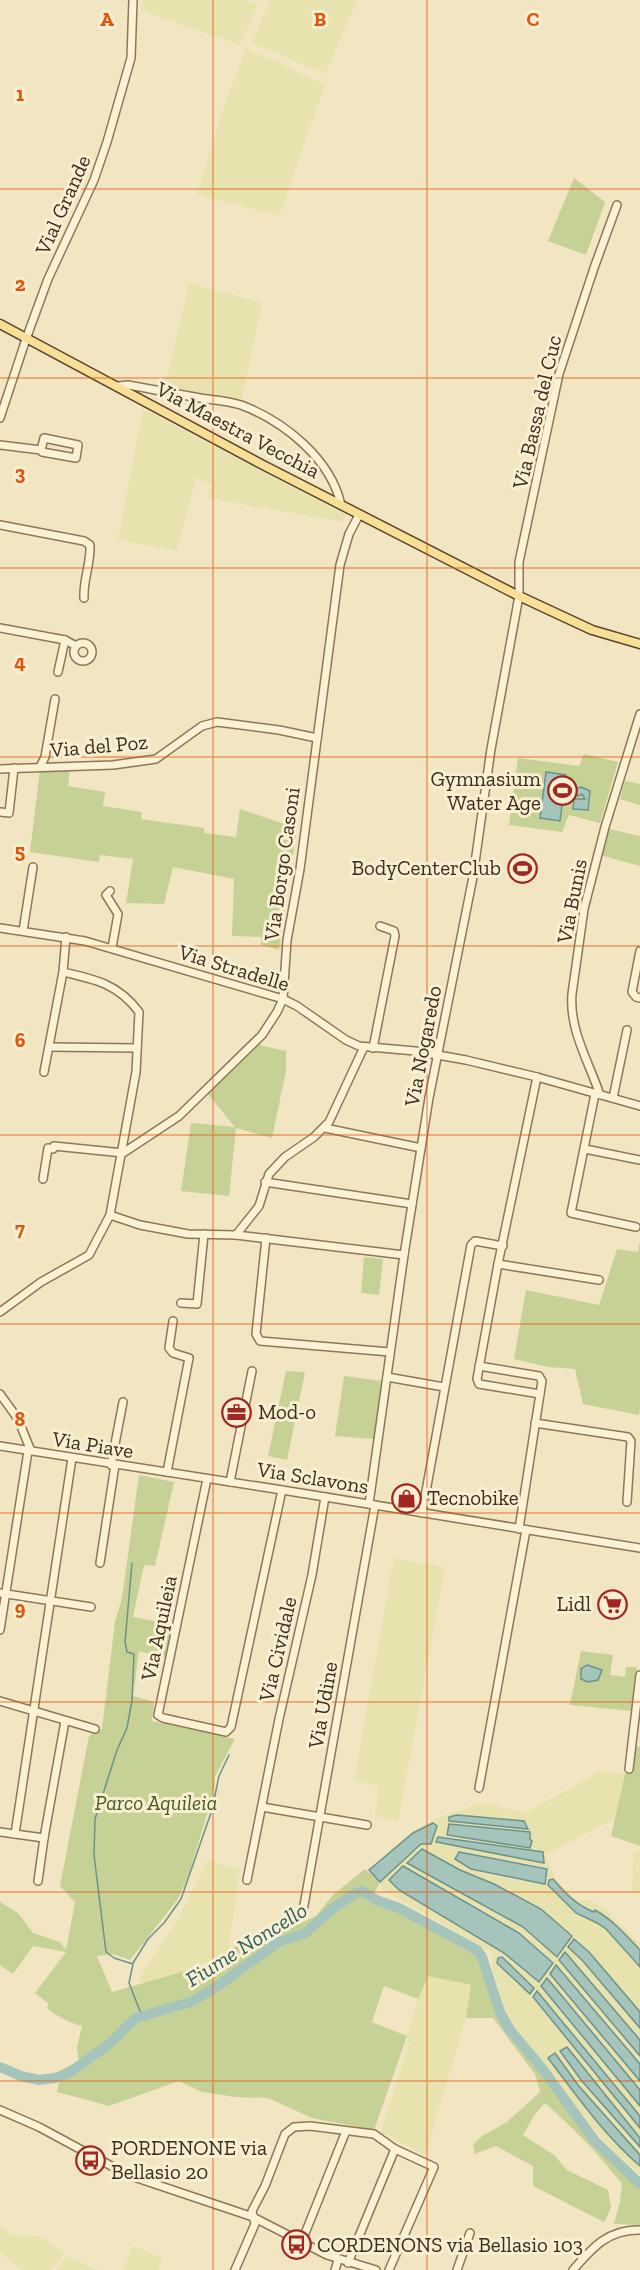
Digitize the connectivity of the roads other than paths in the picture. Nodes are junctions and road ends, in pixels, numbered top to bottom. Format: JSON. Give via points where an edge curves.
{"nodes":[{"id":1,"x":133,"y":0,"type":"edge"},
{"id":2,"x":617,"y":205,"type":"dead end"},
{"id":3,"x":0,"y":324,"type":"edge"},
{"id":4,"x":26,"y":339,"type":"junction"},
{"id":5,"x":118,"y":387,"type":"junction"},
{"id":6,"x":3,"y":400,"type":"edge"},
{"id":7,"x":0,"y":418,"type":"edge"},
{"id":8,"x":0,"y":445,"type":"edge"},
{"id":9,"x":41,"y":450,"type":"junction"},
{"id":10,"x":341,"y":505,"type":"junction"},
{"id":11,"x":359,"y":515,"type":"junction"},
{"id":12,"x":0,"y":525,"type":"edge"},
{"id":13,"x":519,"y":596,"type":"junction"},
{"id":14,"x":84,"y":598,"type":"dead end"},
{"id":15,"x":0,"y":628,"type":"edge"},
{"id":16,"x":65,"y":640,"type":"junction"},
{"id":17,"x":640,"y":644,"type":"edge"},
{"id":18,"x":76,"y":646,"type":"dead end"},
{"id":19,"x":58,"y":672,"type":"dead end"},
{"id":20,"x":55,"y":699,"type":"dead end"},
{"id":21,"x":640,"y":714,"type":"edge"},
{"id":22,"x":317,"y":738,"type":"junction"},
{"id":23,"x":632,"y":741,"type":"junction"},
{"id":24,"x":640,"y":744,"type":"edge"},
{"id":25,"x":40,"y":767,"type":"junction"},
{"id":26,"x":14,"y":768,"type":"junction"},
{"id":27,"x":0,"y":770,"type":"edge"},
{"id":28,"x":0,"y":812,"type":"edge"},
{"id":29,"x":33,"y":867,"type":"dead end"},
{"id":30,"x":110,"y":891,"type":"dead end"},
{"id":31,"x":380,"y":927,"type":"dead end"},
{"id":32,"x":0,"y":928,"type":"edge"},
{"id":33,"x":23,"y":931,"type":"junction"},
{"id":34,"x":66,"y":937,"type":"junction"},
{"id":35,"x":112,"y":948,"type":"junction"},
{"id":36,"x":640,"y":951,"type":"edge"},
{"id":37,"x":63,"y":972,"type":"junction"},
{"id":38,"x":640,"y":998,"type":"edge"},
{"id":39,"x":283,"y":999,"type":"junction"},
{"id":40,"x":627,"y":1030,"type":"dead end"},
{"id":41,"x":50,"y":1047,"type":"junction"},
{"id":42,"x":364,"y":1047,"type":"junction"},
{"id":43,"x":137,"y":1048,"type":"junction"},
{"id":44,"x":373,"y":1048,"type":"junction"},
{"id":45,"x":438,"y":1054,"type":"junction"},
{"id":46,"x":44,"y":1072,"type":"dead end"},
{"id":47,"x":537,"y":1077,"type":"junction"},
{"id":48,"x":598,"y":1094,"type":"junction"},
{"id":49,"x":613,"y":1098,"type":"junction"},
{"id":50,"x":640,"y":1106,"type":"edge"},
{"id":51,"x":325,"y":1128,"type":"junction"},
{"id":52,"x":421,"y":1148,"type":"junction"},
{"id":53,"x":585,"y":1149,"type":"junction"},
{"id":54,"x":123,"y":1153,"type":"junction"},
{"id":55,"x":640,"y":1160,"type":"edge"},
{"id":56,"x":43,"y":1179,"type":"dead end"},
{"id":57,"x":265,"y":1182,"type":"junction"},
{"id":58,"x":412,"y":1204,"type":"junction"},
{"id":59,"x":111,"y":1215,"type":"junction"},
{"id":60,"x":636,"y":1227,"type":"dead end"},
{"id":61,"x":204,"y":1234,"type":"junction"},
{"id":62,"x":236,"y":1235,"type":"junction"},
{"id":63,"x":266,"y":1238,"type":"junction"},
{"id":64,"x":503,"y":1246,"type":"junction"},
{"id":65,"x":404,"y":1255,"type":"junction"},
{"id":66,"x":498,"y":1264,"type":"junction"},
{"id":67,"x":599,"y":1280,"type":"dead end"},
{"id":68,"x":181,"y":1303,"type":"dead end"},
{"id":69,"x":0,"y":1312,"type":"edge"},
{"id":70,"x":173,"y":1321,"type":"dead end"},
{"id":71,"x":390,"y":1352,"type":"junction"},
{"id":72,"x":479,"y":1366,"type":"junction"},
{"id":73,"x":252,"y":1371,"type":"dead end"},
{"id":74,"x":387,"y":1377,"type":"junction"},
{"id":75,"x":444,"y":1387,"type":"junction"},
{"id":76,"x":0,"y":1394,"type":"edge"},
{"id":77,"x":540,"y":1394,"type":"junction"},
{"id":78,"x":123,"y":1402,"type":"dead end"},
{"id":79,"x":535,"y":1422,"type":"junction"},
{"id":80,"x":0,"y":1446,"type":"edge"},
{"id":81,"x":30,"y":1451,"type":"junction"},
{"id":82,"x":72,"y":1458,"type":"junction"},
{"id":83,"x":113,"y":1465,"type":"junction"},
{"id":84,"x":167,"y":1472,"type":"junction"},
{"id":85,"x":194,"y":1477,"type":"joint"},
{"id":86,"x":207,"y":1479,"type":"junction"},
{"id":87,"x":230,"y":1482,"type":"junction"},
{"id":88,"x":282,"y":1490,"type":"junction"},
{"id":89,"x":325,"y":1497,"type":"junction"},
{"id":90,"x":627,"y":1502,"type":"dead end"},
{"id":91,"x":372,"y":1505,"type":"junction"},
{"id":92,"x":422,"y":1513,"type":"junction"},
{"id":93,"x":522,"y":1529,"type":"junction"},
{"id":94,"x":640,"y":1548,"type":"edge"},
{"id":95,"x":100,"y":1563,"type":"dead end"},
{"id":96,"x":3,"y":1593,"type":"edge"},
{"id":97,"x":50,"y":1601,"type":"junction"},
{"id":98,"x":91,"y":1607,"type":"dead end"},
{"id":99,"x":0,"y":1630,"type":"edge"},
{"id":100,"x":640,"y":1675,"type":"edge"},
{"id":101,"x":639,"y":1694,"type":"edge"},
{"id":102,"x":0,"y":1701,"type":"edge"},
{"id":103,"x":34,"y":1711,"type":"junction"},
{"id":104,"x":65,"y":1721,"type":"junction"},
{"id":105,"x":95,"y":1730,"type":"dead end"},
{"id":106,"x":628,"y":1769,"type":"dead end"},
{"id":107,"x":479,"y":1788,"type":"dead end"},
{"id":108,"x":262,"y":1807,"type":"junction"},
{"id":109,"x":320,"y":1817,"type":"junction"},
{"id":110,"x":367,"y":1825,"type":"dead end"},
{"id":111,"x":0,"y":1832,"type":"edge"},
{"id":112,"x":15,"y":1834,"type":"junction"},
{"id":113,"x":44,"y":1838,"type":"junction"},
{"id":114,"x":247,"y":1880,"type":"dead end"},
{"id":115,"x":38,"y":1881,"type":"dead end"},
{"id":116,"x":303,"y":1911,"type":"dead end"},
{"id":117,"x":0,"y":2110,"type":"edge"},
{"id":118,"x":346,"y":2131,"type":"junction"},
{"id":119,"x":395,"y":2148,"type":"junction"},
{"id":120,"x":253,"y":2217,"type":"junction"},
{"id":121,"x":640,"y":2230,"type":"edge"},
{"id":122,"x":470,"y":2233,"type":"dead end"},
{"id":123,"x":302,"y":2241,"type":"junction"},
{"id":124,"x":338,"y":2260,"type":"junction"},
{"id":125,"x":348,"y":2263,"type":"junction"},
{"id":126,"x":235,"y":2270,"type":"edge"},
{"id":127,"x":335,"y":2270,"type":"edge"},
{"id":128,"x":376,"y":2270,"type":"edge"},
{"id":129,"x":389,"y":2270,"type":"edge"},
{"id":130,"x":457,"y":2270,"type":"edge"},
{"id":131,"x":573,"y":2270,"type":"edge"}],
"edges":[{"from":1,"to":4,"type":"street","name":"Vial Grande","via":[[130,58],[107,142]]},
{"from":2,"to":13,"type":"street","name":"Via Bassa del Cuc","via":[[559,374],[519,562]]},
{"from":3,"to":4,"type":"main road","name":"Via Maestra Vecchia"},
{"from":4,"to":5,"type":"main road","name":"Via Maestra Vecchia"},
{"from":4,"to":6,"type":"street","name":"Vial Grande"},
{"from":5,"to":10,"type":"main road","name":"Via Maestra Vecchia"},
{"from":5,"to":10,"type":"street","name":"Via Maestra Vecchia","via":[[128,385],[239,405],[258,413],[298,439],[315,456],[338,490]]},
{"from":6,"to":7,"type":"street","name":"Vial Grande"},
{"from":8,"to":9,"type":"street"},
{"from":9,"to":9,"type":"street","via":[[76,458],[78,445],[44,438]]},
{"from":10,"to":11,"type":"main road","name":"Via Maestra Vecchia"},
{"from":11,"to":13,"type":"main road","name":"Via Maestra Vecchia"},
{"from":11,"to":22,"type":"street","name":"Via Borgo Casoni","via":[[340,565]]},
{"from":12,"to":14,"type":"street","via":[[90,545]]},
{"from":13,"to":17,"type":"main road","name":"Via Maestra Vecchia","via":[[592,630]]},
{"from":13,"to":45,"type":"street","name":"Via Nogaredo","via":[[490,749],[473,877]]},
{"from":15,"to":16,"type":"street"},
{"from":16,"to":18,"type":"street"},
{"from":16,"to":19,"type":"street"},
{"from":20,"to":25,"type":"street"},
{"from":21,"to":23,"type":"street","name":"Via Bunis"},
{"from":22,"to":25,"type":"street","name":"Via del Poz","via":[[217,722],[202,726],[156,759],[113,765]]},
{"from":22,"to":39,"type":"street","name":"Via Borgo Casoni","via":[[287,940]]},
{"from":23,"to":24,"type":"street"},
{"from":23,"to":48,"type":"street","name":"Via Bunis","via":[[604,827],[584,909],[571,1007]]},
{"from":25,"to":26,"type":"street","name":"Via del Poz"},
{"from":26,"to":27,"type":"street","name":"Via del Poz"},
{"from":26,"to":28,"type":"street","via":[[9,813]]},
{"from":29,"to":33,"type":"street"},
{"from":30,"to":35,"type":"street","via":[[106,895],[118,914]]},
{"from":31,"to":44,"type":"street","via":[[394,931],[395,936]]},
{"from":32,"to":33,"type":"street","name":"Via Stradelle"},
{"from":33,"to":34,"type":"street","name":"Via Stradelle"},
{"from":34,"to":35,"type":"street","name":"Via Stradelle"},
{"from":34,"to":37,"type":"street"},
{"from":35,"to":39,"type":"street","name":"Via Stradelle"},
{"from":36,"to":38,"type":"street","via":[[632,992]]},
{"from":37,"to":41,"type":"street"},
{"from":37,"to":43,"type":"street","via":[[99,980],[134,1005],[140,1019]]},
{"from":39,"to":42,"type":"street","name":"Via Stradelle","via":[[346,1040]]},
{"from":39,"to":54,"type":"street","name":"Via Borgo Casoni","via":[[251,1047],[179,1116]]},
{"from":40,"to":49,"type":"street"},
{"from":41,"to":43,"type":"street"},
{"from":41,"to":46,"type":"street"},
{"from":42,"to":44,"type":"street","name":"Via Stradelle"},
{"from":42,"to":51,"type":"street"},
{"from":43,"to":54,"type":"street"},
{"from":44,"to":45,"type":"street","name":"Via Stradelle"},
{"from":45,"to":47,"type":"street","name":"Via Stradelle"},
{"from":45,"to":52,"type":"street","name":"Via Nogaredo"},
{"from":47,"to":48,"type":"street","name":"Via Stradelle"},
{"from":47,"to":64,"type":"street"},
{"from":48,"to":49,"type":"street","name":"Via Stradelle"},
{"from":48,"to":53,"type":"street"},
{"from":49,"to":50,"type":"street","name":"Via Stradelle"},
{"from":51,"to":52,"type":"street"},
{"from":51,"to":57,"type":"street","via":[[285,1157]]},
{"from":52,"to":58,"type":"street","name":"Via Nogaredo"},
{"from":53,"to":55,"type":"street"},
{"from":53,"to":60,"type":"street","via":[[571,1213]]},
{"from":54,"to":56,"type":"street","via":[[54,1146],[48,1148]]},
{"from":54,"to":59,"type":"street"},
{"from":57,"to":58,"type":"street"},
{"from":57,"to":62,"type":"street","via":[[259,1206]]},
{"from":58,"to":65,"type":"street","name":"Via Nogaredo"},
{"from":59,"to":61,"type":"street","via":[[140,1225]]},
{"from":59,"to":69,"type":"street","via":[[89,1255],[41,1282]]},
{"from":61,"to":62,"type":"street"},
{"from":61,"to":68,"type":"street","via":[[197,1304]]},
{"from":62,"to":63,"type":"street"},
{"from":63,"to":65,"type":"street"},
{"from":63,"to":71,"type":"street","via":[[256,1335],[260,1341]]},
{"from":64,"to":66,"type":"street"},
{"from":64,"to":75,"type":"street","via":[[475,1241],[471,1245]]},
{"from":65,"to":71,"type":"street","name":"Via Nogaredo"},
{"from":66,"to":67,"type":"street"},
{"from":66,"to":72,"type":"street"},
{"from":70,"to":84,"type":"street","via":[[169,1348],[189,1358]]},
{"from":71,"to":74,"type":"street","name":"Via Nogaredo"},
{"from":72,"to":77,"type":"street","via":[[539,1376]]},
{"from":72,"to":77,"type":"street","via":[[479,1384]]},
{"from":73,"to":87,"type":"street"},
{"from":74,"to":75,"type":"street"},
{"from":74,"to":91,"type":"street","name":"Via Nogaredo"},
{"from":75,"to":92,"type":"street"},
{"from":76,"to":81,"type":"street","via":[[18,1419]]},
{"from":77,"to":79,"type":"street"},
{"from":78,"to":83,"type":"street"},
{"from":79,"to":90,"type":"street","via":[[628,1437],[631,1441]]},
{"from":79,"to":93,"type":"street"},
{"from":80,"to":81,"type":"street","name":"Via Piave"},
{"from":81,"to":82,"type":"street","name":"Via Piave"},
{"from":81,"to":96,"type":"street"},
{"from":82,"to":83,"type":"street","name":"Via Piave"},
{"from":82,"to":97,"type":"street"},
{"from":83,"to":84,"type":"street","name":"Via Piave"},
{"from":83,"to":95,"type":"street"},
{"from":84,"to":85,"type":"street","name":"Via Piave"},
{"from":85,"to":86,"type":"street","name":"Via Sclavons"},
{"from":86,"to":87,"type":"street","name":"Via Sclavons"},
{"from":86,"to":88,"type":"street","name":"Via Aquileia","via":[[158,1715],[226,1732],[231,1727]]},
{"from":87,"to":88,"type":"street","name":"Via Sclavons"},
{"from":88,"to":89,"type":"street","name":"Via Sclavons"},
{"from":89,"to":91,"type":"street","name":"Via Sclavons"},
{"from":89,"to":108,"type":"street","name":"Via Cividale"},
{"from":91,"to":92,"type":"street","name":"Via Sclavons"},
{"from":91,"to":109,"type":"street","name":"Via Udine"},
{"from":92,"to":93,"type":"street","name":"Via Sclavons"},
{"from":93,"to":94,"type":"street","name":"Via Sclavons"},
{"from":93,"to":107,"type":"street"},
{"from":96,"to":97,"type":"street"},
{"from":96,"to":99,"type":"street"},
{"from":97,"to":98,"type":"street"},
{"from":97,"to":103,"type":"street"},
{"from":100,"to":101,"type":"street"},
{"from":101,"to":106,"type":"street"},
{"from":102,"to":103,"type":"street"},
{"from":103,"to":104,"type":"street"},
{"from":103,"to":112,"type":"street"},
{"from":104,"to":105,"type":"street"},
{"from":104,"to":113,"type":"street"},
{"from":108,"to":109,"type":"street"},
{"from":108,"to":114,"type":"street","name":"Via Cividale"},
{"from":109,"to":110,"type":"street"},
{"from":109,"to":116,"type":"street","name":"Via Udine"},
{"from":111,"to":112,"type":"street"},
{"from":112,"to":113,"type":"street"},
{"from":113,"to":115,"type":"street"},
{"from":117,"to":120,"type":"street","via":[[128,2175]]},
{"from":118,"to":119,"type":"street","via":[[374,2133]]},
{"from":118,"to":120,"type":"street","via":[[310,2126],[294,2127],[285,2134],[252,2211]]},
{"from":118,"to":123,"type":"street"},
{"from":119,"to":125,"type":"street"},
{"from":119,"to":129,"type":"street","via":[[434,2167]]},
{"from":120,"to":123,"type":"street"},
{"from":120,"to":126,"type":"street","via":[[255,2224]]},
{"from":121,"to":131,"type":"street","via":[[628,2229],[607,2236]]},
{"from":122,"to":130,"type":"street"},
{"from":123,"to":124,"type":"street"},
{"from":124,"to":125,"type":"street"},
{"from":124,"to":127,"type":"street"},
{"from":125,"to":128,"type":"street"}]}
